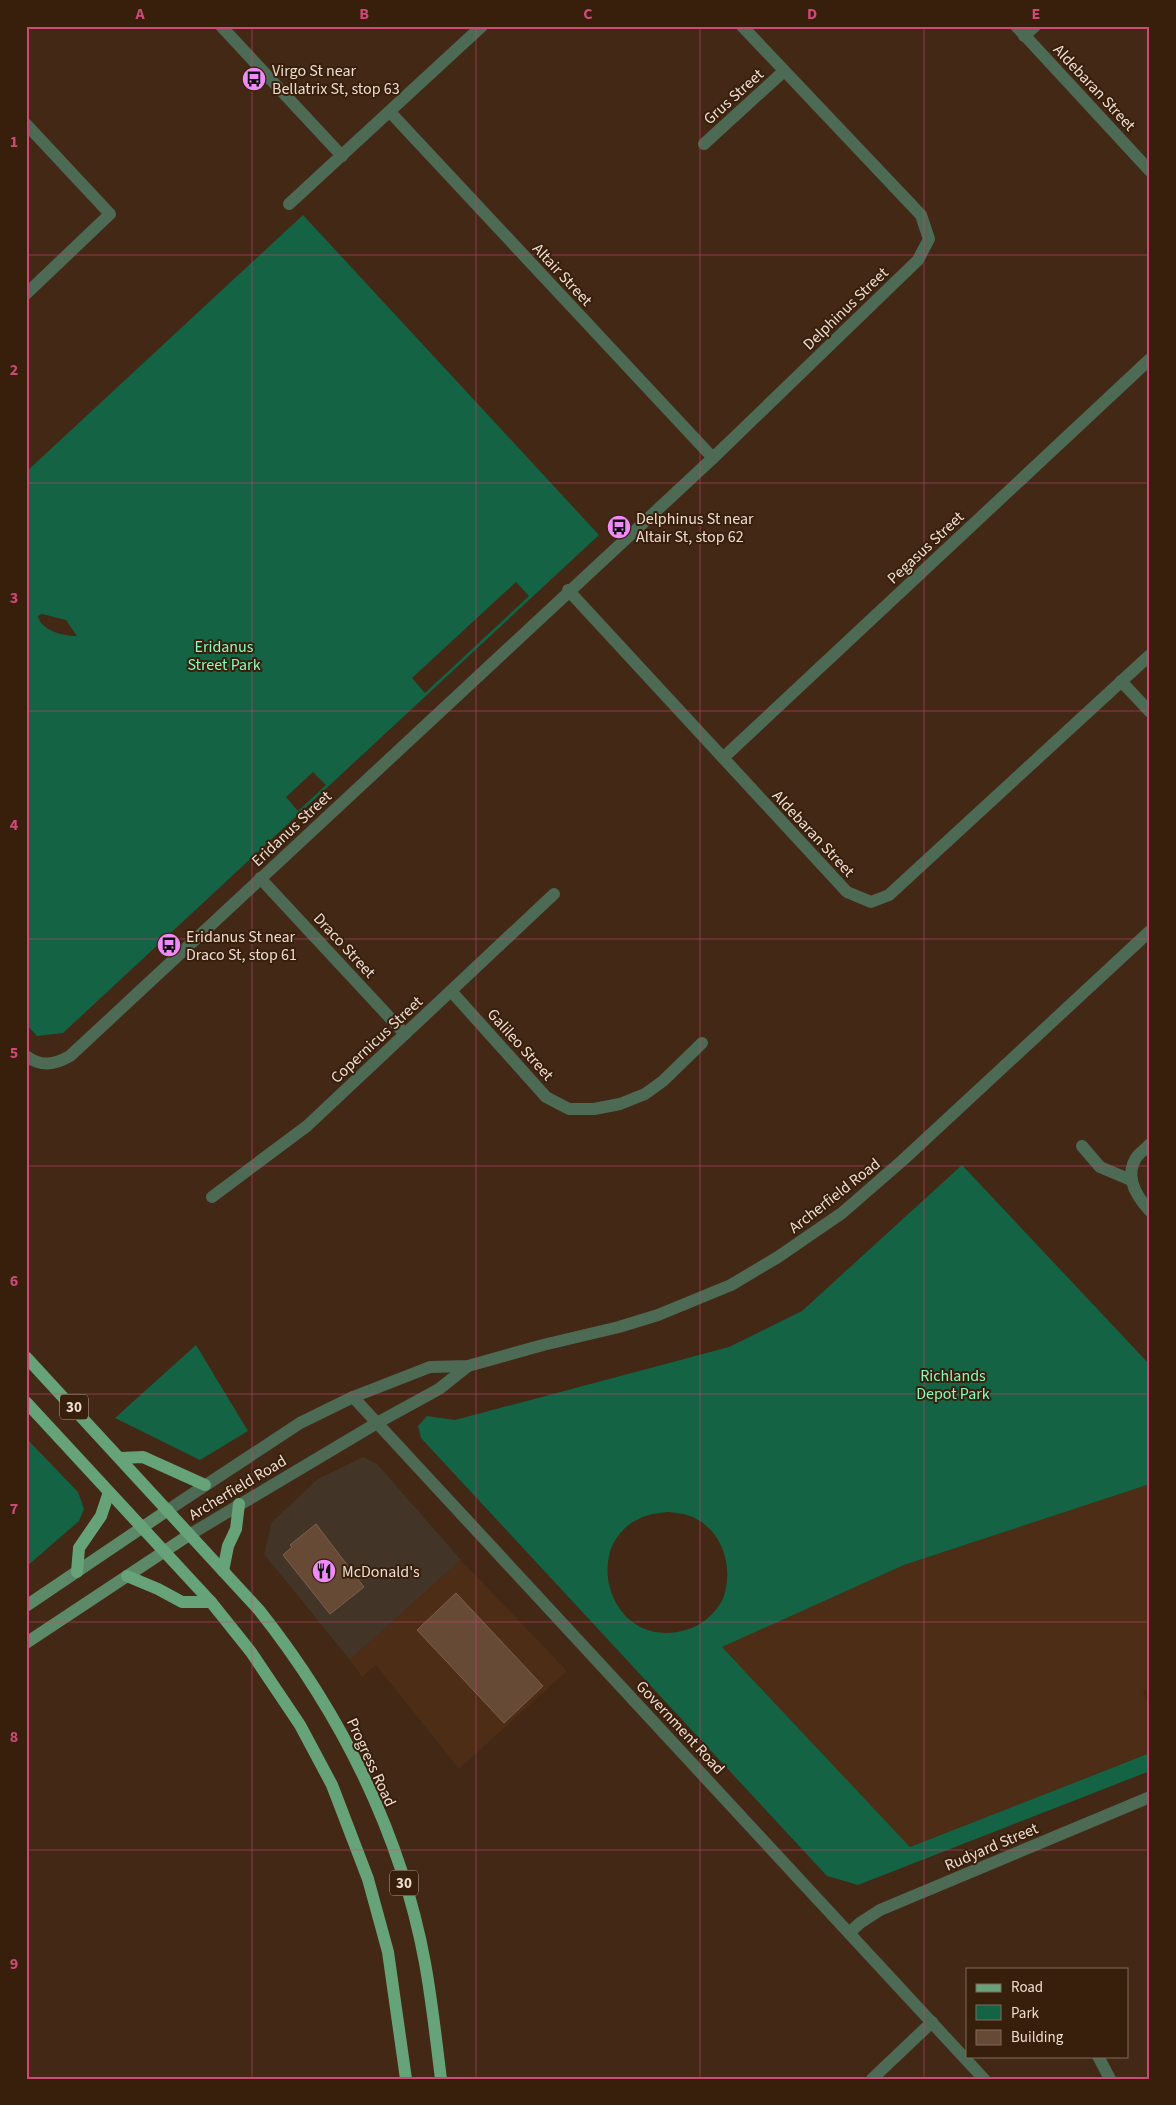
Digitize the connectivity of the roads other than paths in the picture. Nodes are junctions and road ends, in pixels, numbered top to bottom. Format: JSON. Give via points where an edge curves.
{"nodes":[{"id":1,"x":221,"y":26,"type":"edge"},
{"id":2,"x":482,"y":26,"type":"edge"},
{"id":3,"x":742,"y":26,"type":"edge"},
{"id":4,"x":1035,"y":26,"type":"edge"},
{"id":5,"x":1020,"y":31,"type":"edge"},
{"id":6,"x":784,"y":71,"type":"junction"},
{"id":7,"x":390,"y":112,"type":"junction"},
{"id":8,"x":26,"y":124,"type":"edge"},
{"id":9,"x":704,"y":144,"type":"dead end"},
{"id":10,"x":342,"y":156,"type":"junction"},
{"id":11,"x":1150,"y":171,"type":"edge"},
{"id":12,"x":289,"y":204,"type":"dead end"},
{"id":13,"x":26,"y":294,"type":"edge"},
{"id":14,"x":1150,"y":359,"type":"edge"},
{"id":15,"x":712,"y":458,"type":"junction"},
{"id":16,"x":568,"y":590,"type":"junction"},
{"id":17,"x":1150,"y":654,"type":"edge"},
{"id":18,"x":1121,"y":681,"type":"junction"},
{"id":19,"x":1150,"y":712,"type":"edge"},
{"id":20,"x":723,"y":758,"type":"junction"},
{"id":21,"x":260,"y":878,"type":"junction"},
{"id":22,"x":554,"y":894,"type":"dead end"},
{"id":23,"x":1150,"y":931,"type":"edge"},
{"id":24,"x":451,"y":991,"type":"junction"},
{"id":25,"x":405,"y":1034,"type":"junction"},
{"id":26,"x":702,"y":1043,"type":"dead end"},
{"id":27,"x":26,"y":1056,"type":"edge"},
{"id":28,"x":1150,"y":1144,"type":"edge"},
{"id":29,"x":1082,"y":1146,"type":"dead end"},
{"id":30,"x":1131,"y":1180,"type":"junction"},
{"id":31,"x":212,"y":1197,"type":"dead end"},
{"id":32,"x":1150,"y":1212,"type":"edge"},
{"id":33,"x":26,"y":1356,"type":"edge"},
{"id":34,"x":468,"y":1366,"type":"junction"},
{"id":35,"x":353,"y":1397,"type":"junction"},
{"id":36,"x":26,"y":1402,"type":"edge"},
{"id":37,"x":378,"y":1423,"type":"junction"},
{"id":38,"x":121,"y":1458,"type":"junction"},
{"id":39,"x":205,"y":1485,"type":"junction"},
{"id":40,"x":110,"y":1492,"type":"junction"},
{"id":41,"x":239,"y":1504,"type":"junction"},
{"id":42,"x":168,"y":1510,"type":"junction"},
{"id":43,"x":142,"y":1528,"type":"junction"},
{"id":44,"x":189,"y":1535,"type":"junction"},
{"id":45,"x":164,"y":1551,"type":"junction"},
{"id":46,"x":223,"y":1570,"type":"junction"},
{"id":47,"x":76,"y":1572,"type":"junction"},
{"id":48,"x":127,"y":1576,"type":"junction"},
{"id":49,"x":211,"y":1602,"type":"junction"},
{"id":50,"x":26,"y":1606,"type":"edge"},
{"id":51,"x":26,"y":1643,"type":"edge"},
{"id":52,"x":1150,"y":1797,"type":"edge"},
{"id":53,"x":849,"y":1933,"type":"junction"},
{"id":54,"x":932,"y":2022,"type":"junction"},
{"id":55,"x":1099,"y":2058,"type":"edge"},
{"id":56,"x":406,"y":2079,"type":"edge"},
{"id":57,"x":441,"y":2079,"type":"edge"},
{"id":58,"x":872,"y":2079,"type":"edge"},
{"id":59,"x":984,"y":2079,"type":"edge"},
{"id":60,"x":1110,"y":2079,"type":"edge"}],
"edges":[{"from":1,"to":10,"type":"street"},
{"from":2,"to":7,"type":"street"},
{"from":3,"to":6,"type":"street","name":"Delphinus Street"},
{"from":4,"to":5,"type":"street"},
{"from":5,"to":11,"type":"street","name":"Aldebaran Street"},
{"from":6,"to":9,"type":"street","name":"Grus Street"},
{"from":6,"to":15,"type":"street","name":"Delphinus Street","via":[[921,215],[929,239],[918,260]]},
{"from":7,"to":10,"type":"street"},
{"from":7,"to":15,"type":"street","name":"Altair Street"},
{"from":8,"to":13,"type":"street","via":[[110,214]]},
{"from":10,"to":12,"type":"street"},
{"from":14,"to":20,"type":"street","name":"Pegasus Street"},
{"from":15,"to":16,"type":"street","name":"Delphinus Street"},
{"from":16,"to":20,"type":"street","name":"Aldebaran Street"},
{"from":16,"to":21,"type":"street","name":"Eridanus Street"},
{"from":17,"to":18,"type":"street","name":"Aldebaran Street"},
{"from":18,"to":19,"type":"street"},
{"from":18,"to":20,"type":"street","name":"Aldebaran Street","via":[[889,895],[870,902],[847,892]]},
{"from":21,"to":25,"type":"street","name":"Draco Street"},
{"from":21,"to":27,"type":"street","name":"Eridanus Street","via":[[70,1056],[51,1065]]},
{"from":22,"to":24,"type":"street","name":"Copernicus Street"},
{"from":23,"to":34,"type":"street","name":"Archerfield Road","via":[[903,1160],[842,1213],[778,1258],[731,1285],[658,1315]]},
{"from":24,"to":25,"type":"street","name":"Copernicus Street"},
{"from":24,"to":26,"type":"street","name":"Galileo Street","via":[[546,1097],[569,1109],[620,1104],[645,1094]]},
{"from":25,"to":31,"type":"street","name":"Copernicus Street","via":[[307,1126]]},
{"from":28,"to":30,"type":"street","via":[[1135,1159]]},
{"from":29,"to":30,"type":"street","via":[[1100,1167]]},
{"from":30,"to":32,"type":"street","via":[[1139,1199]]},
{"from":33,"to":38,"type":"main road","number":"30"},
{"from":34,"to":35,"type":"street","name":"Archerfield Road","via":[[430,1367]]},
{"from":34,"to":37,"type":"street","name":"Archerfield Road","via":[[439,1389]]},
{"from":35,"to":37,"type":"street","name":"Government Road"},
{"from":35,"to":39,"type":"street","name":"Archerfield Road","via":[[300,1423]]},
{"from":36,"to":40,"type":"main road","number":"30"},
{"from":37,"to":41,"type":"street","name":"Archerfield Road"},
{"from":37,"to":53,"type":"street","name":"Government Road"},
{"from":38,"to":39,"type":"main road","via":[[142,1457]]},
{"from":38,"to":42,"type":"main road","number":"30"},
{"from":39,"to":42,"type":"street","name":"Archerfield Road"},
{"from":40,"to":43,"type":"main road","number":"30"},
{"from":40,"to":47,"type":"main road","via":[[101,1516],[79,1548]]},
{"from":41,"to":44,"type":"street","name":"Archerfield Road"},
{"from":41,"to":46,"type":"main road","via":[[236,1529]]},
{"from":42,"to":43,"type":"main road","name":"Archerfield Road"},
{"from":42,"to":44,"type":"main road","name":"Progress Road","number":"30"},
{"from":43,"to":45,"type":"main road","number":"30"},
{"from":43,"to":47,"type":"main road","name":"Archerfield Road"},
{"from":44,"to":45,"type":"main road","name":"Archerfield Road"},
{"from":44,"to":46,"type":"main road","name":"Progress Road","number":"30"},
{"from":45,"to":48,"type":"main road","name":"Archerfield Road"},
{"from":45,"to":49,"type":"main road","number":"30"},
{"from":46,"to":57,"type":"main road","name":"Progress Road","number":"30","via":[[279,1635],[313,1683],[372,1795],[400,1870],[425,1962]]},
{"from":47,"to":50,"type":"main road","name":"Archerfield Road"},
{"from":48,"to":49,"type":"main road","via":[[182,1602]]},
{"from":48,"to":51,"type":"main road","name":"Archerfield Road"},
{"from":49,"to":56,"type":"main road","number":"30","via":[[256,1659],[300,1725],[346,1818],[368,1879],[388,1952]]},
{"from":52,"to":53,"type":"street","name":"Rudyard Street","via":[[880,1910]]},
{"from":53,"to":54,"type":"street","name":"Government Road"},
{"from":54,"to":58,"type":"street"},
{"from":54,"to":59,"type":"street","name":"Government Road"},
{"from":55,"to":60,"type":"street"}]}
